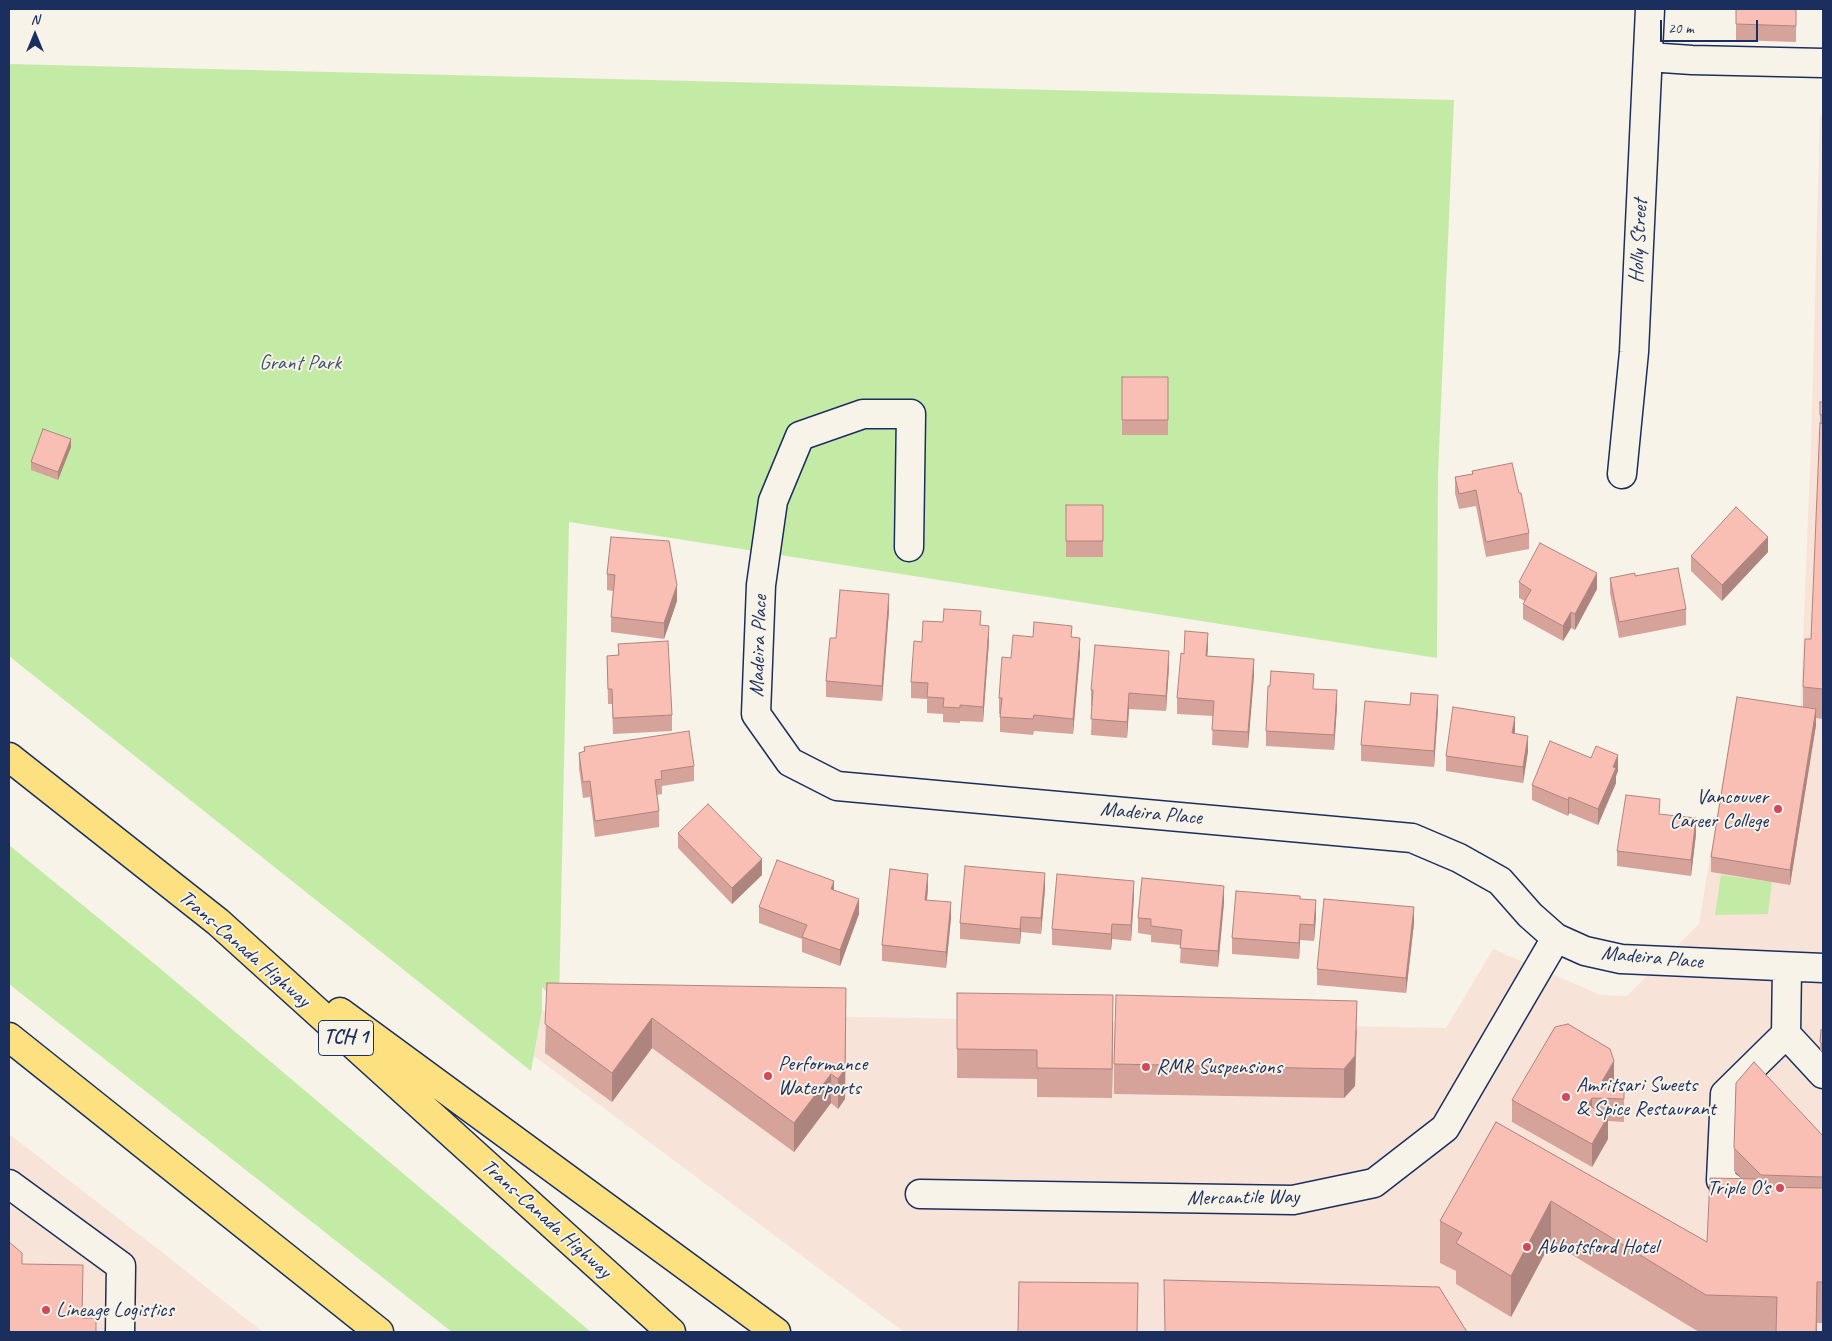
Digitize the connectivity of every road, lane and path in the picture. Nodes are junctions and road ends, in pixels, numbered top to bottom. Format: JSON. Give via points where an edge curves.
{"nodes":[{"id":1,"x":1650,"y":9,"type":"edge"},
{"id":2,"x":1648,"y":58,"type":"junction"},
{"id":3,"x":1823,"y":63,"type":"edge"},
{"id":4,"x":1622,"y":474,"type":"dead end"},
{"id":5,"x":909,"y":548,"type":"dead end"},
{"id":6,"x":9,"y":757,"type":"edge"},
{"id":7,"x":218,"y":922,"type":"junction"},
{"id":8,"x":1556,"y":938,"type":"junction"},
{"id":9,"x":1787,"y":967,"type":"junction"},
{"id":10,"x":1823,"y":968,"type":"edge"},
{"id":11,"x":1786,"y":1034,"type":"junction"},
{"id":12,"x":9,"y":1037,"type":"edge"},
{"id":13,"x":1823,"y":1074,"type":"edge"},
{"id":14,"x":9,"y":1184,"type":"edge"},
{"id":15,"x":920,"y":1194,"type":"dead end"},
{"id":16,"x":1823,"y":1207,"type":"edge"},
{"id":17,"x":120,"y":1332,"type":"edge"},
{"id":18,"x":379,"y":1332,"type":"edge"},
{"id":19,"x":671,"y":1332,"type":"edge"},
{"id":20,"x":776,"y":1332,"type":"edge"}],
"edges":[{"from":1,"to":2,"type":"street","name":"Holly Street"},
{"from":2,"to":3,"type":"street"},
{"from":2,"to":4,"type":"street","name":"Holly Street","via":[[1634,352]]},
{"from":5,"to":8,"type":"street","name":"Madeira Place","via":[[910,414],[863,414],[800,436],[773,501],[762,584],[756,714],[790,762],[837,786],[1412,838],[1459,858],[1500,881]]},
{"from":6,"to":7,"type":"highway","name":"Trans-Canada Highway","number":"TCH 1"},
{"from":7,"to":19,"type":"highway","name":"Trans-Canada Highway","number":"TCH 1"},
{"from":7,"to":20,"type":"highway"},
{"from":8,"to":9,"type":"street","name":"Madeira Place","via":[[1584,951],[1621,960]]},
{"from":8,"to":15,"type":"street","name":"Mercantile Way","via":[[1445,1128],[1374,1184],[1293,1200]]},
{"from":9,"to":10,"type":"street","name":"Madeira Place"},
{"from":9,"to":11,"type":"street"},
{"from":11,"to":13,"type":"street"},
{"from":11,"to":16,"type":"street","via":[[1725,1094],[1721,1180],[1754,1206]]},
{"from":12,"to":18,"type":"highway"},
{"from":14,"to":17,"type":"street","via":[[121,1266]]}]}
